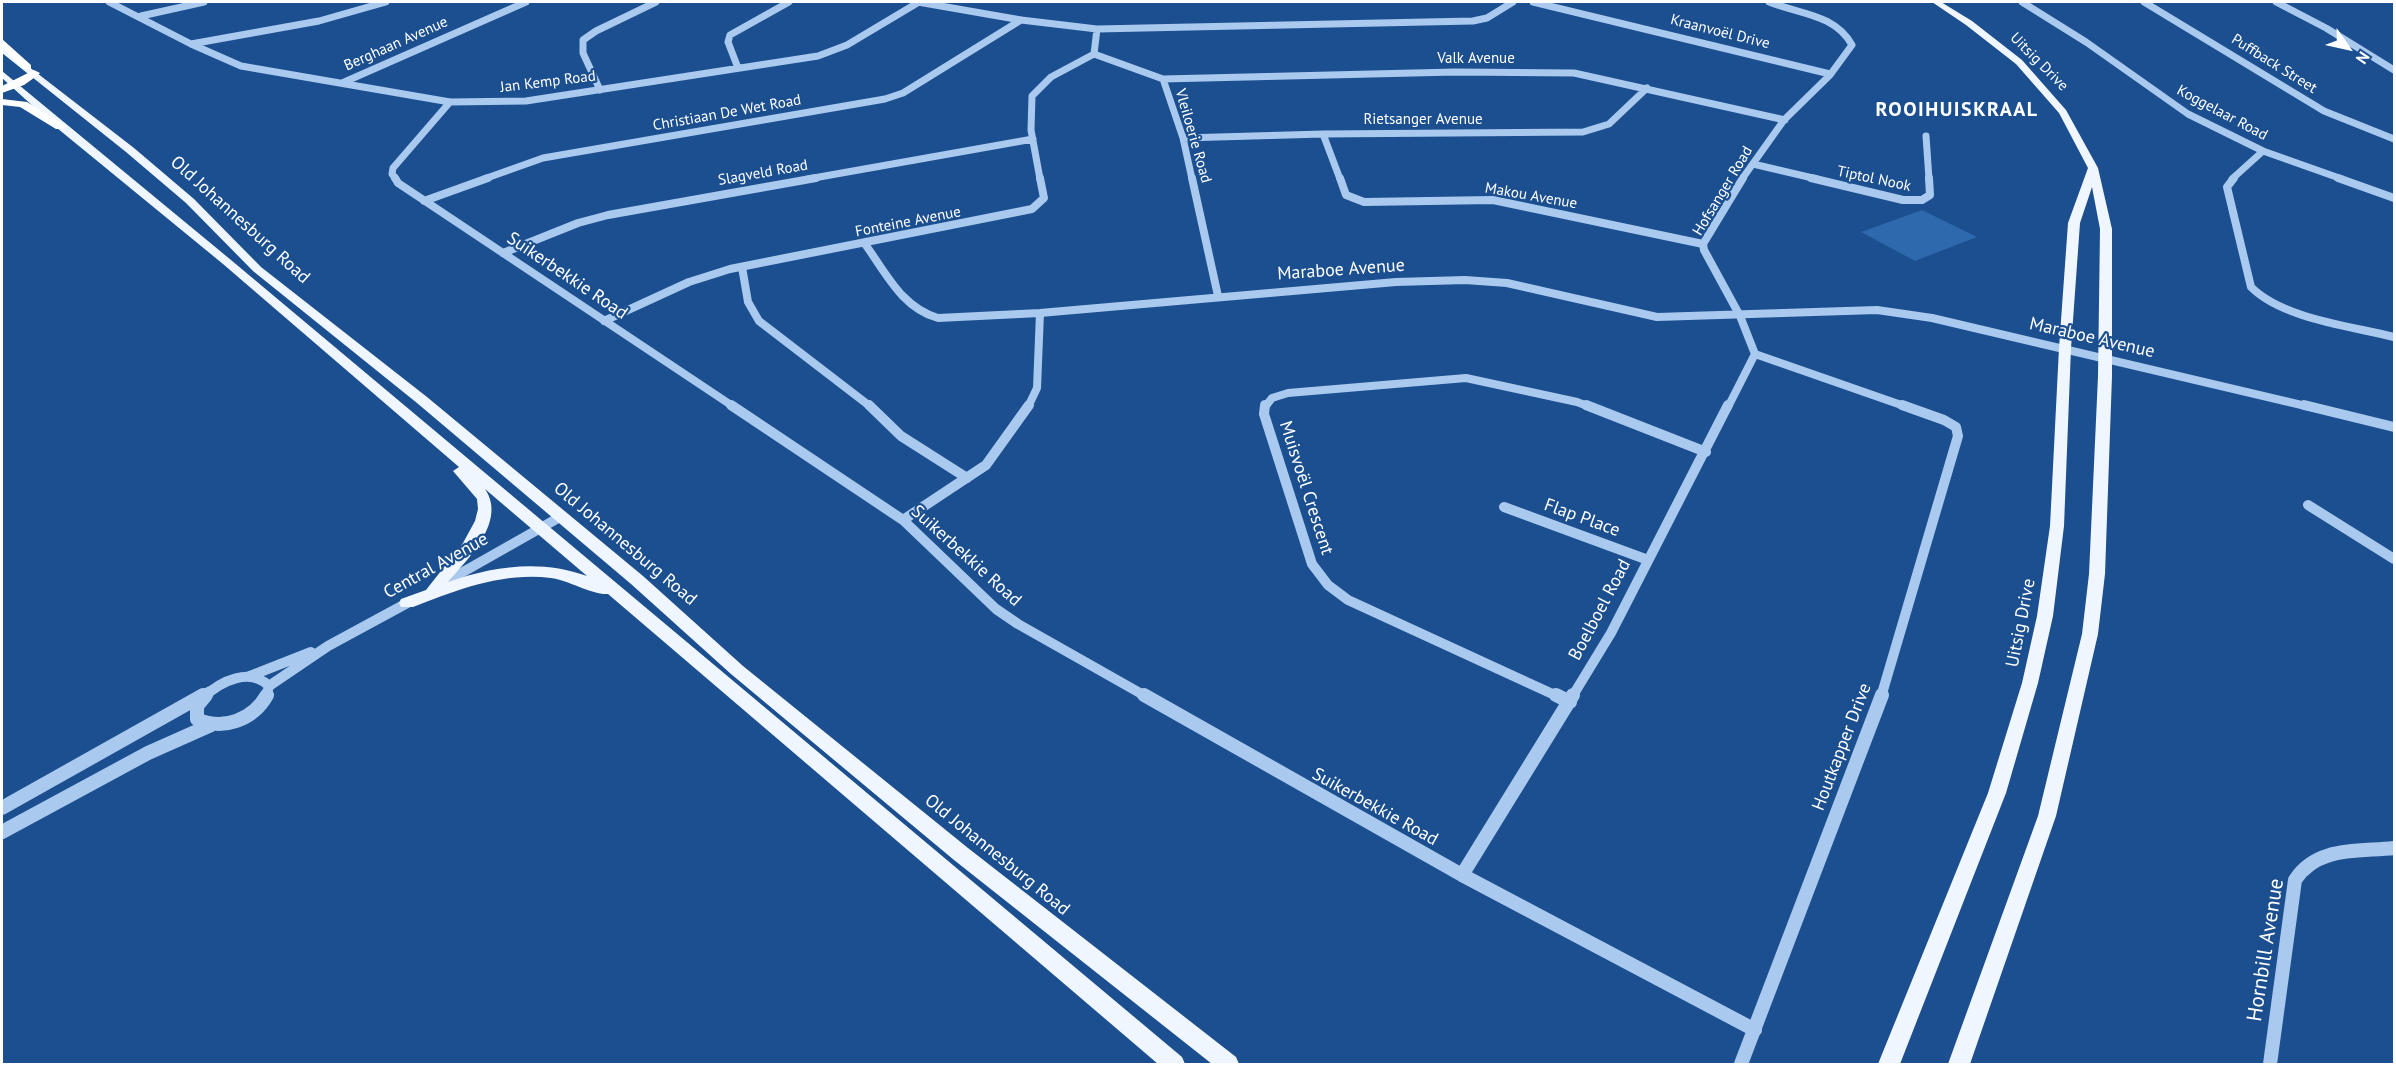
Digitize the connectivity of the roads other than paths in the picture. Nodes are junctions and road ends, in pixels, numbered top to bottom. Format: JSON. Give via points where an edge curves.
{"nodes":[{"id":1,"x":109,"y":2,"type":"edge"},
{"id":2,"x":204,"y":2,"type":"edge"},
{"id":3,"x":386,"y":2,"type":"edge"},
{"id":4,"x":526,"y":2,"type":"edge"},
{"id":5,"x":656,"y":2,"type":"edge"},
{"id":6,"x":789,"y":2,"type":"edge"},
{"id":7,"x":919,"y":2,"type":"edge"},
{"id":8,"x":1513,"y":2,"type":"edge"},
{"id":9,"x":1533,"y":2,"type":"edge"},
{"id":10,"x":1769,"y":2,"type":"edge"},
{"id":11,"x":1936,"y":2,"type":"edge"},
{"id":12,"x":2022,"y":2,"type":"edge"},
{"id":13,"x":2144,"y":2,"type":"edge"},
{"id":14,"x":2276,"y":2,"type":"edge"},
{"id":15,"x":141,"y":16,"type":"junction"},
{"id":16,"x":1021,"y":20,"type":"junction"},
{"id":17,"x":1097,"y":29,"type":"junction"},
{"id":18,"x":2,"y":42,"type":"edge"},
{"id":19,"x":191,"y":44,"type":"junction"},
{"id":20,"x":2,"y":49,"type":"edge"},
{"id":21,"x":1094,"y":54,"type":"junction"},
{"id":22,"x":738,"y":68,"type":"junction"},
{"id":23,"x":31,"y":70,"type":"junction"},
{"id":24,"x":2394,"y":70,"type":"edge"},
{"id":25,"x":2,"y":74,"type":"edge"},
{"id":26,"x":1830,"y":74,"type":"junction"},
{"id":27,"x":1163,"y":79,"type":"junction"},
{"id":28,"x":341,"y":83,"type":"junction"},
{"id":29,"x":15,"y":85,"type":"junction"},
{"id":30,"x":1647,"y":88,"type":"junction"},
{"id":31,"x":2,"y":90,"type":"edge"},
{"id":32,"x":600,"y":90,"type":"junction"},
{"id":33,"x":2,"y":102,"type":"edge"},
{"id":34,"x":450,"y":102,"type":"junction"},
{"id":35,"x":1785,"y":120,"type":"junction"},
{"id":36,"x":60,"y":126,"type":"junction"},
{"id":37,"x":1323,"y":134,"type":"junction"},
{"id":38,"x":1926,"y":136,"type":"dead end"},
{"id":39,"x":1183,"y":138,"type":"junction"},
{"id":40,"x":1033,"y":139,"type":"junction"},
{"id":41,"x":2394,"y":139,"type":"edge"},
{"id":42,"x":2263,"y":151,"type":"junction"},
{"id":43,"x":1753,"y":164,"type":"junction"},
{"id":44,"x":2093,"y":168,"type":"junction"},
{"id":45,"x":2394,"y":198,"type":"edge"},
{"id":46,"x":424,"y":201,"type":"junction"},
{"id":47,"x":865,"y":244,"type":"junction"},
{"id":48,"x":1704,"y":244,"type":"junction"},
{"id":49,"x":503,"y":253,"type":"junction"},
{"id":50,"x":742,"y":267,"type":"junction"},
{"id":51,"x":1218,"y":296,"type":"junction"},
{"id":52,"x":1040,"y":313,"type":"junction"},
{"id":53,"x":1740,"y":316,"type":"junction"},
{"id":54,"x":604,"y":321,"type":"junction"},
{"id":55,"x":2394,"y":337,"type":"edge"},
{"id":56,"x":2065,"y":351,"type":"junction"},
{"id":57,"x":1755,"y":354,"type":"junction"},
{"id":58,"x":2106,"y":361,"type":"junction"},
{"id":59,"x":388,"y":398,"type":"junction"},
{"id":60,"x":2394,"y":427,"type":"edge"},
{"id":61,"x":1706,"y":453,"type":"junction"},
{"id":62,"x":967,"y":478,"type":"junction"},
{"id":63,"x":2308,"y":504,"type":"dead end"},
{"id":64,"x":1504,"y":507,"type":"dead end"},
{"id":65,"x":560,"y":517,"type":"junction"},
{"id":66,"x":903,"y":520,"type":"junction"},
{"id":67,"x":540,"y":528,"type":"junction"},
{"id":68,"x":1648,"y":560,"type":"junction"},
{"id":69,"x":2394,"y":560,"type":"edge"},
{"id":70,"x":434,"y":589,"type":"junction"},
{"id":71,"x":624,"y":598,"type":"junction"},
{"id":72,"x":407,"y":603,"type":"junction"},
{"id":73,"x":328,"y":646,"type":"junction"},
{"id":74,"x":249,"y":676,"type":"junction"},
{"id":75,"x":269,"y":686,"type":"junction"},
{"id":76,"x":210,"y":691,"type":"junction"},
{"id":77,"x":1570,"y":702,"type":"junction"},
{"id":78,"x":211,"y":725,"type":"junction"},
{"id":79,"x":2,"y":808,"type":"edge"},
{"id":80,"x":2,"y":832,"type":"edge"},
{"id":81,"x":2394,"y":848,"type":"edge"},
{"id":82,"x":1462,"y":875,"type":"junction"},
{"id":83,"x":1755,"y":1030,"type":"junction"},
{"id":84,"x":1174,"y":1065,"type":"edge"},
{"id":85,"x":1228,"y":1065,"type":"edge"},
{"id":86,"x":1742,"y":1065,"type":"edge"},
{"id":87,"x":1889,"y":1065,"type":"edge"},
{"id":88,"x":1959,"y":1065,"type":"edge"},
{"id":89,"x":2270,"y":1065,"type":"edge"}],
"edges":[{"from":1,"to":15,"type":"street","name":"Jan Kemp Road"},
{"from":2,"to":15,"type":"street"},
{"from":3,"to":19,"type":"street","via":[[319,21]]},
{"from":4,"to":28,"type":"street","name":"Berghaan Avenue"},
{"from":5,"to":32,"type":"street","via":[[583,40],[584,53]]},
{"from":6,"to":22,"type":"street","via":[[730,35],[728,42]]},
{"from":7,"to":16,"type":"street"},
{"from":7,"to":22,"type":"street","name":"Jan Kemp Road","via":[[834,51]]},
{"from":8,"to":17,"type":"street","via":[[1487,18],[1473,21]]},
{"from":9,"to":26,"type":"street","name":"Kraanvoël Drive"},
{"from":10,"to":26,"type":"street","name":"Hofsanger Road","via":[[1830,23],[1849,37],[1852,45],[1848,54]]},
{"from":11,"to":44,"type":"main road","name":"Uitsig Drive","via":[[1996,44],[2037,81],[2063,112]]},
{"from":12,"to":42,"type":"street","name":"Koggelaar Road","via":[[2180,109]]},
{"from":13,"to":41,"type":"street","name":"Puffback Street","via":[[2324,111]]},
{"from":14,"to":24,"type":"street"},
{"from":15,"to":19,"type":"street","name":"Jan Kemp Road"},
{"from":16,"to":17,"type":"street"},
{"from":16,"to":46,"type":"street","name":"Christiaan De Wet Road","via":[[903,93],[885,99],[543,158]]},
{"from":17,"to":21,"type":"street"},
{"from":18,"to":23,"type":"highway"},
{"from":19,"to":28,"type":"street","name":"Jan Kemp Road","via":[[241,66]]},
{"from":20,"to":23,"type":"main road","name":"Old Johannesburg Road"},
{"from":21,"to":27,"type":"street","name":"Vleiloerie Road"},
{"from":21,"to":40,"type":"street","name":"Fonteine Avenue","via":[[1064,69],[1033,95]]},
{"from":22,"to":32,"type":"street","name":"Jan Kemp Road"},
{"from":23,"to":29,"type":"highway"},
{"from":23,"to":65,"type":"main road","name":"Old Johannesburg Road","via":[[190,201],[257,269],[422,400]]},
{"from":25,"to":29,"type":"main road"},
{"from":26,"to":35,"type":"street","name":"Hofsanger Road"},
{"from":27,"to":30,"type":"street","name":"Valk Avenue","via":[[1566,73]]},
{"from":27,"to":39,"type":"street","name":"Vleiloerie Road"},
{"from":28,"to":34,"type":"street","name":"Jan Kemp Road"},
{"from":29,"to":31,"type":"highway"},
{"from":29,"to":36,"type":"main road"},
{"from":30,"to":35,"type":"street","name":"Valk Avenue"},
{"from":30,"to":37,"type":"street","name":"Rietsanger Avenue","via":[[1609,124],[1592,131]]},
{"from":32,"to":34,"type":"street","name":"Jan Kemp Road","via":[[516,102]]},
{"from":33,"to":36,"type":"highway","via":[[23,104]]},
{"from":34,"to":46,"type":"street","name":"Suikerbekkie Road","via":[[393,171],[398,183]]},
{"from":35,"to":43,"type":"street","name":"Hofsanger Road"},
{"from":36,"to":59,"type":"main road"},
{"from":37,"to":39,"type":"street","name":"Rietsanger Avenue"},
{"from":37,"to":48,"type":"street","name":"Makou Avenue","via":[[1346,195],[1355,200],[1493,201]]},
{"from":38,"to":43,"type":"street","name":"Tiptol Nook","via":[[1930,195],[1922,200],[1903,200]]},
{"from":39,"to":51,"type":"street","name":"Vleiloerie Road"},
{"from":40,"to":47,"type":"street","name":"Fonteine Avenue","via":[[1044,198],[1032,209]]},
{"from":40,"to":49,"type":"street","name":"Slagveld Road","via":[[599,217]]},
{"from":42,"to":45,"type":"street","name":"Koggelaar Road"},
{"from":42,"to":55,"type":"street","via":[[2227,188],[2251,287],[2271,302],[2301,314]]},
{"from":43,"to":48,"type":"street","name":"Hofsanger Road"},
{"from":44,"to":56,"type":"main road","name":"Uitsig Drive","via":[[2074,223]]},
{"from":44,"to":58,"type":"main road","name":"Uitsig Drive","via":[[2106,229]]},
{"from":46,"to":49,"type":"street","name":"Suikerbekkie Road"},
{"from":47,"to":50,"type":"street","name":"Fonteine Avenue"},
{"from":47,"to":52,"type":"street","name":"Maraboe Avenue","via":[[909,305],[924,314],[938,318]]},
{"from":48,"to":53,"type":"street","name":"Hofsanger Road"},
{"from":49,"to":54,"type":"street","name":"Suikerbekkie Road"},
{"from":50,"to":54,"type":"street","name":"Fonteine Avenue","via":[[689,282]]},
{"from":50,"to":62,"type":"street","via":[[744,297],[759,321],[867,404],[901,436]]},
{"from":51,"to":52,"type":"street","name":"Maraboe Avenue"},
{"from":51,"to":53,"type":"street","name":"Maraboe Avenue","via":[[1465,280],[1507,283],[1648,316]]},
{"from":52,"to":62,"type":"street","via":[[1034,398],[994,457]]},
{"from":53,"to":56,"type":"street","name":"Maraboe Avenue","via":[[1852,310]]},
{"from":53,"to":57,"type":"street","name":"Hofsanger Road"},
{"from":54,"to":66,"type":"street","name":"Suikerbekkie Road"},
{"from":56,"to":58,"type":"street","name":"Maraboe Avenue"},
{"from":56,"to":87,"type":"main road","name":"Uitsig Drive","via":[[2057,526],[2045,616],[2030,683],[1997,793]]},
{"from":57,"to":61,"type":"street","name":"Boelboel Road"},
{"from":57,"to":83,"type":"street","name":"Houtkapper Drive","via":[[1944,420],[1956,427],[1958,435],[1883,692]]},
{"from":58,"to":60,"type":"street","name":"Maraboe Avenue","via":[[2284,405]]},
{"from":58,"to":88,"type":"main road","name":"Uitsig Drive","via":[[2097,574],[2090,634],[2048,816]]},
{"from":59,"to":67,"type":"main road"},
{"from":59,"to":70,"type":"main road","via":[[478,489],[485,501],[486,512],[479,530]]},
{"from":61,"to":68,"type":"street","name":"Boelboel Road"},
{"from":61,"to":77,"type":"street","name":"Muisvoël Crescent","via":[[1576,402],[1473,378],[1288,393],[1265,404],[1264,414],[1312,564],[1328,585],[1348,600]]},
{"from":62,"to":66,"type":"street"},
{"from":63,"to":69,"type":"street"},
{"from":64,"to":68,"type":"street","name":"Flap Place"},
{"from":65,"to":67,"type":"street","name":"Central Avenue"},
{"from":65,"to":85,"type":"main road","name":"Old Johannesburg Road","via":[[960,854]]},
{"from":66,"to":82,"type":"street","name":"Suikerbekkie Road","via":[[996,609],[1018,624]]},
{"from":67,"to":70,"type":"street","name":"Central Avenue"},
{"from":67,"to":71,"type":"main road"},
{"from":68,"to":77,"type":"street","name":"Boelboel Road"},
{"from":70,"to":72,"type":"street","name":"Central Avenue"},
{"from":71,"to":72,"type":"main road","via":[[573,575],[544,570],[474,578]]},
{"from":71,"to":84,"type":"main road"},
{"from":72,"to":73,"type":"street","name":"Central Avenue"},
{"from":73,"to":74,"type":"street","name":"Central Avenue"},
{"from":73,"to":75,"type":"street","name":"Central Avenue"},
{"from":74,"to":75,"type":"street","via":[[262,679]]},
{"from":74,"to":76,"type":"street","name":"Central Avenue"},
{"from":75,"to":78,"type":"street","name":"Central Avenue","via":[[266,698],[252,712],[231,723]]},
{"from":76,"to":78,"type":"street","via":[[196,713],[198,719]]},
{"from":76,"to":79,"type":"street","name":"Central Avenue"},
{"from":77,"to":82,"type":"street","name":"Boelboel Road"},
{"from":78,"to":80,"type":"street","name":"Central Avenue","via":[[148,753]]},
{"from":81,"to":89,"type":"street","name":"Hornbill Avenue","via":[[2331,853],[2298,873]]},
{"from":82,"to":83,"type":"street","name":"Suikerbekkie Road"},
{"from":83,"to":86,"type":"street","name":"Houtkapper Drive"}]}
